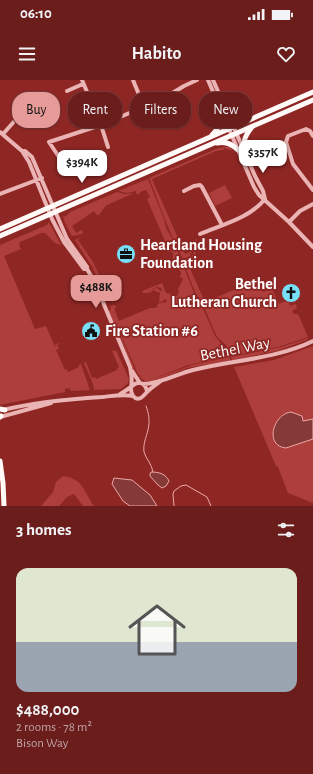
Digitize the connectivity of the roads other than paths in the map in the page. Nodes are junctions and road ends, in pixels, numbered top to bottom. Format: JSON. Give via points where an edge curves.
{"nodes":[{"id":1,"x":133,"y":80,"type":"edge"},
{"id":2,"x":197,"y":80,"type":"edge"},
{"id":3,"x":208,"y":80,"type":"edge"},
{"id":4,"x":213,"y":80,"type":"edge"},
{"id":5,"x":82,"y":82,"type":"edge"},
{"id":6,"x":67,"y":91,"type":"dead end"},
{"id":7,"x":86,"y":92,"type":"edge"},
{"id":8,"x":138,"y":92,"type":"edge"},
{"id":9,"x":174,"y":92,"type":"edge"},
{"id":10,"x":214,"y":92,"type":"edge"},
{"id":11,"x":217,"y":92,"type":"edge"},
{"id":12,"x":313,"y":92,"type":"edge"},
{"id":13,"x":313,"y":100,"type":"edge"},
{"id":14,"x":252,"y":118,"type":"edge"},
{"id":15,"x":256,"y":118,"type":"junction"},
{"id":16,"x":12,"y":122,"type":"edge"},
{"id":17,"x":255,"y":125,"type":"junction"},
{"id":18,"x":92,"y":128,"type":"edge"},
{"id":19,"x":102,"y":128,"type":"edge"},
{"id":20,"x":218,"y":128,"type":"edge"},
{"id":21,"x":231,"y":129,"type":"junction"},
{"id":22,"x":1,"y":133,"type":"edge"},
{"id":23,"x":234,"y":134,"type":"junction"},
{"id":24,"x":313,"y":136,"type":"edge"},
{"id":25,"x":208,"y":138,"type":"junction"},
{"id":26,"x":212,"y":144,"type":"junction"},
{"id":27,"x":108,"y":147,"type":"dead end"},
{"id":28,"x":238,"y":150,"type":"junction"},
{"id":29,"x":22,"y":151,"type":"junction"},
{"id":30,"x":245,"y":154,"type":"junction"},
{"id":31,"x":65,"y":166,"type":"dead end"},
{"id":32,"x":42,"y":178,"type":"junction"},
{"id":33,"x":36,"y":180,"type":"junction"},
{"id":34,"x":313,"y":190,"type":"edge"},
{"id":35,"x":184,"y":191,"type":"dead end"},
{"id":36,"x":0,"y":194,"type":"edge"},
{"id":37,"x":265,"y":199,"type":"junction"},
{"id":38,"x":313,"y":204,"type":"edge"},
{"id":39,"x":51,"y":210,"type":"junction"},
{"id":40,"x":289,"y":222,"type":"junction"},
{"id":41,"x":222,"y":225,"type":"junction"},
{"id":42,"x":0,"y":229,"type":"edge"},
{"id":43,"x":200,"y":234,"type":"dead end"},
{"id":44,"x":0,"y":236,"type":"edge"},
{"id":45,"x":313,"y":247,"type":"edge"},
{"id":46,"x":313,"y":341,"type":"edge"},
{"id":47,"x":130,"y":367,"type":"junction"},
{"id":48,"x":161,"y":381,"type":"junction"},
{"id":49,"x":142,"y":383,"type":"junction"},
{"id":50,"x":132,"y":387,"type":"junction"},
{"id":51,"x":147,"y":392,"type":"junction"},
{"id":52,"x":119,"y":395,"type":"junction"},
{"id":53,"x":133,"y":396,"type":"junction"},
{"id":54,"x":59,"y":400,"type":"junction"},
{"id":55,"x":1,"y":413,"type":"edge"},
{"id":56,"x":0,"y":461,"type":"edge"},
{"id":57,"x":4,"y":506,"type":"edge"}],
"edges":[{"from":1,"to":8,"type":"street"},
{"from":2,"to":9,"type":"street"},
{"from":3,"to":10,"type":"street"},
{"from":4,"to":11,"type":"street"},
{"from":5,"to":6,"type":"street"},
{"from":5,"to":7,"type":"street"},
{"from":12,"to":15,"type":"main road"},
{"from":13,"to":17,"type":"main road"},
{"from":14,"to":15,"type":"main road"},
{"from":15,"to":21,"type":"main road"},
{"from":16,"to":22,"type":"street"},
{"from":17,"to":23,"type":"main road"},
{"from":17,"to":30,"type":"main road","via":[[246,135]]},
{"from":18,"to":31,"type":"street","via":[[49,142]]},
{"from":19,"to":27,"type":"street"},
{"from":20,"to":25,"type":"main road"},
{"from":21,"to":23,"type":"street"},
{"from":21,"to":25,"type":"main road"},
{"from":22,"to":29,"type":"street"},
{"from":23,"to":26,"type":"main road"},
{"from":23,"to":28,"type":"street"},
{"from":23,"to":30,"type":"street"},
{"from":24,"to":34,"type":"street","via":[[310,130],[306,129],[288,136],[286,142],[293,164]]},
{"from":25,"to":39,"type":"main road"},
{"from":26,"to":28,"type":"main road","via":[[225,143]]},
{"from":26,"to":39,"type":"main road"},
{"from":28,"to":37,"type":"street","via":[[254,187]]},
{"from":29,"to":32,"type":"street","via":[[32,157]]},
{"from":29,"to":33,"type":"street"},
{"from":30,"to":37,"type":"street","via":[[264,191]]},
{"from":32,"to":33,"type":"street"},
{"from":32,"to":39,"type":"street"},
{"from":33,"to":36,"type":"street"},
{"from":33,"to":39,"type":"street"},
{"from":35,"to":41,"type":"street","via":[[200,185]]},
{"from":37,"to":40,"type":"street"},
{"from":37,"to":41,"type":"street","via":[[246,214]]},
{"from":38,"to":40,"type":"street","via":[[300,211]]},
{"from":39,"to":42,"type":"main road"},
{"from":39,"to":44,"type":"main road"},
{"from":39,"to":47,"type":"street","via":[[87,267]]},
{"from":40,"to":45,"type":"street"},
{"from":41,"to":43,"type":"street"},
{"from":46,"to":48,"type":"street","name":"Bethel Way","via":[[290,350],[194,370]]},
{"from":47,"to":49,"type":"street"},
{"from":47,"to":50,"type":"street"},
{"from":48,"to":49,"type":"street","name":"Bethel Way"},
{"from":48,"to":51,"type":"street","name":"Bethel Way"},
{"from":49,"to":50,"type":"street","via":[[135,383]]},
{"from":49,"to":51,"type":"street"},
{"from":50,"to":52,"type":"street"},
{"from":50,"to":53,"type":"street"},
{"from":51,"to":53,"type":"street","via":[[141,398]]},
{"from":52,"to":53,"type":"street"},
{"from":52,"to":54,"type":"street"},
{"from":54,"to":55,"type":"street","via":[[37,408]]},
{"from":54,"to":55,"type":"street","via":[[36,402]]},
{"from":56,"to":57,"type":"main road"}]}
